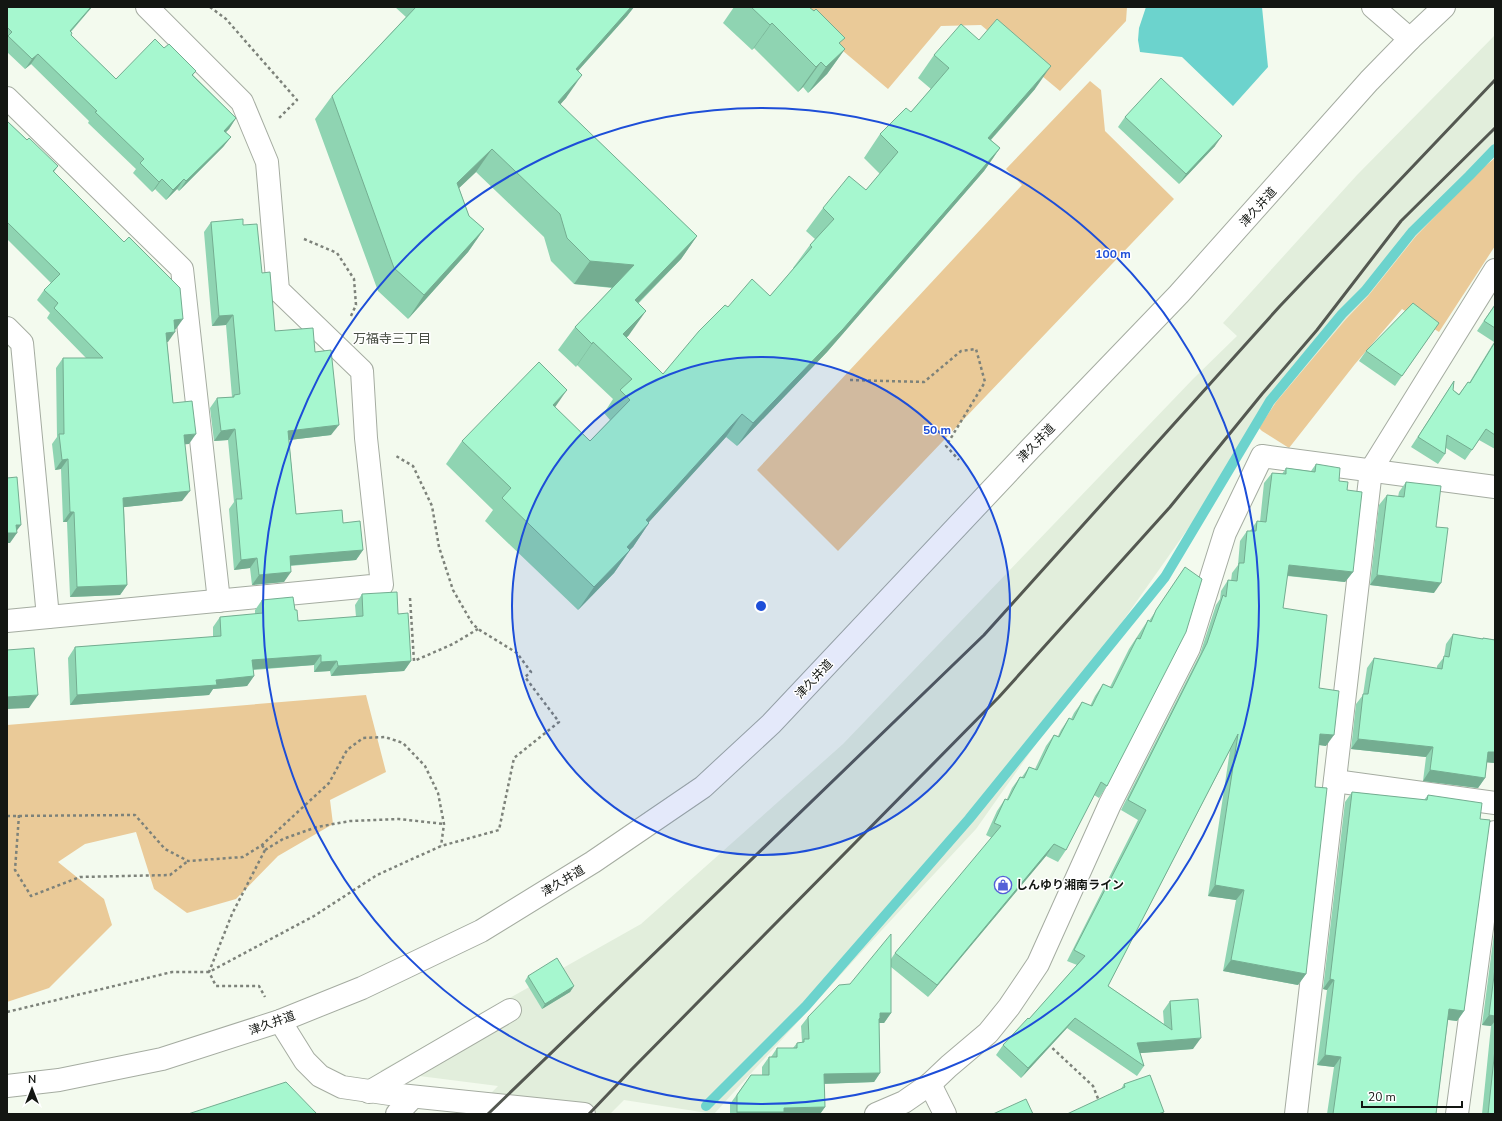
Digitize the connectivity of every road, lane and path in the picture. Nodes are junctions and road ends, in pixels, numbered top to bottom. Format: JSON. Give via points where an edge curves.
{"nodes":[{"id":1,"x":147,"y":7,"type":"edge"},
{"id":2,"x":210,"y":7,"type":"edge"},
{"id":3,"x":1373,"y":7,"type":"edge"},
{"id":4,"x":1444,"y":7,"type":"edge"},
{"id":5,"x":1410,"y":38,"type":"junction"},
{"id":6,"x":7,"y":98,"type":"edge"},
{"id":7,"x":277,"y":119,"type":"dead end"},
{"id":8,"x":304,"y":239,"type":"dead end"},
{"id":9,"x":1495,"y":270,"type":"edge"},
{"id":10,"x":348,"y":324,"type":"dead end"},
{"id":11,"x":7,"y":328,"type":"edge"},
{"id":12,"x":850,"y":380,"type":"dead end"},
{"id":13,"x":366,"y":438,"type":"junction"},
{"id":14,"x":959,"y":460,"type":"dead end"},
{"id":15,"x":1371,"y":470,"type":"junction"},
{"id":16,"x":1495,"y":487,"type":"edge"},
{"id":17,"x":410,"y":598,"type":"dead end"},
{"id":18,"x":218,"y":601,"type":"junction"},
{"id":19,"x":48,"y":617,"type":"junction"},
{"id":20,"x":7,"y":621,"type":"edge"},
{"id":21,"x":478,"y":629,"type":"junction"},
{"id":22,"x":1335,"y":781,"type":"junction"},
{"id":23,"x":1495,"y":803,"type":"edge"},
{"id":24,"x":7,"y":816,"type":"edge"},
{"id":25,"x":19,"y":816,"type":"junction"},
{"id":26,"x":444,"y":824,"type":"junction"},
{"id":27,"x":1495,"y":832,"type":"edge"},
{"id":28,"x":262,"y":845,"type":"junction"},
{"id":29,"x":441,"y":846,"type":"junction"},
{"id":30,"x":265,"y":850,"type":"junction"},
{"id":31,"x":188,"y":861,"type":"junction"},
{"id":32,"x":209,"y":972,"type":"junction"},
{"id":33,"x":510,"y":1010,"type":"dead end"},
{"id":34,"x":7,"y":1012,"type":"edge"},
{"id":35,"x":280,"y":1021,"type":"junction"},
{"id":36,"x":1048,"y":1044,"type":"edge"},
{"id":37,"x":930,"y":1084,"type":"junction"},
{"id":38,"x":7,"y":1086,"type":"edge"},
{"id":39,"x":369,"y":1092,"type":"junction"},
{"id":40,"x":413,"y":1097,"type":"junction"},
{"id":41,"x":1101,"y":1107,"type":"edge"},
{"id":42,"x":397,"y":1114,"type":"edge"},
{"id":43,"x":584,"y":1114,"type":"edge"},
{"id":44,"x":876,"y":1114,"type":"edge"},
{"id":45,"x":945,"y":1114,"type":"edge"},
{"id":46,"x":1296,"y":1114,"type":"edge"},
{"id":47,"x":1457,"y":1114,"type":"edge"}],
"edges":[{"from":1,"to":13,"type":"street","via":[[242,102],[267,162],[278,290],[362,371]]},
{"from":2,"to":7,"type":"path","via":[[226,19],[296,100]]},
{"from":3,"to":5,"type":"street"},
{"from":4,"to":5,"type":"street","name":"津久井道"},
{"from":5,"to":35,"type":"street","name":"津久井道","via":[[1179,294],[771,724],[703,787],[593,862],[480,932],[362,988]]},
{"from":6,"to":18,"type":"street","via":[[182,269]]},
{"from":8,"to":10,"type":"path","via":[[337,253],[354,279],[356,305]]},
{"from":9,"to":15,"type":"street"},
{"from":11,"to":19,"type":"street","via":[[22,343]]},
{"from":12,"to":14,"type":"path","via":[[924,382],[961,351],[976,349],[985,382],[946,446]]},
{"from":13,"to":18,"type":"street","via":[[382,585]]},
{"from":13,"to":21,"type":"path","via":[[413,466],[432,506],[439,547],[453,590]]},
{"from":15,"to":16,"type":"street"},
{"from":15,"to":22,"type":"street"},
{"from":15,"to":37,"type":"street","via":[[1262,456],[1225,533],[1188,648],[1110,804],[1038,964],[988,1033]]},
{"from":17,"to":21,"type":"path","via":[[414,661],[453,644]]},
{"from":18,"to":19,"type":"street"},
{"from":19,"to":20,"type":"street"},
{"from":21,"to":29,"type":"path","via":[[517,653],[532,672],[525,677],[559,722],[514,758],[499,830]]},
{"from":22,"to":23,"type":"street"},
{"from":22,"to":46,"type":"street"},
{"from":24,"to":25,"type":"path"},
{"from":25,"to":31,"type":"path","via":[[135,815],[165,849]]},
{"from":25,"to":31,"type":"path","via":[[15,870],[31,896],[80,877],[170,875]]},
{"from":26,"to":28,"type":"path","via":[[438,793],[425,766],[403,743],[385,737],[363,738],[348,750],[329,783]]},
{"from":26,"to":29,"type":"path"},
{"from":26,"to":30,"type":"path","via":[[399,819],[350,821],[317,827],[283,839]]},
{"from":27,"to":47,"type":"street"},
{"from":28,"to":30,"type":"path"},
{"from":28,"to":31,"type":"path","via":[[243,858]]},
{"from":29,"to":32,"type":"path","via":[[377,875],[314,916]]},
{"from":30,"to":32,"type":"path","via":[[232,914]]},
{"from":32,"to":34,"type":"path","via":[[172,972]]},
{"from":32,"to":35,"type":"path","via":[[216,986],[259,986]]},
{"from":33,"to":39,"type":"street"},
{"from":35,"to":38,"type":"street","name":"津久井道","via":[[162,1059],[59,1080]]},
{"from":35,"to":39,"type":"street","via":[[305,1061],[320,1076],[342,1087]]},
{"from":36,"to":41,"type":"path","via":[[1093,1086]]},
{"from":37,"to":44,"type":"street","via":[[904,1102]]},
{"from":37,"to":45,"type":"street"},
{"from":39,"to":40,"type":"street"},
{"from":40,"to":42,"type":"street"},
{"from":40,"to":43,"type":"street"}]}
